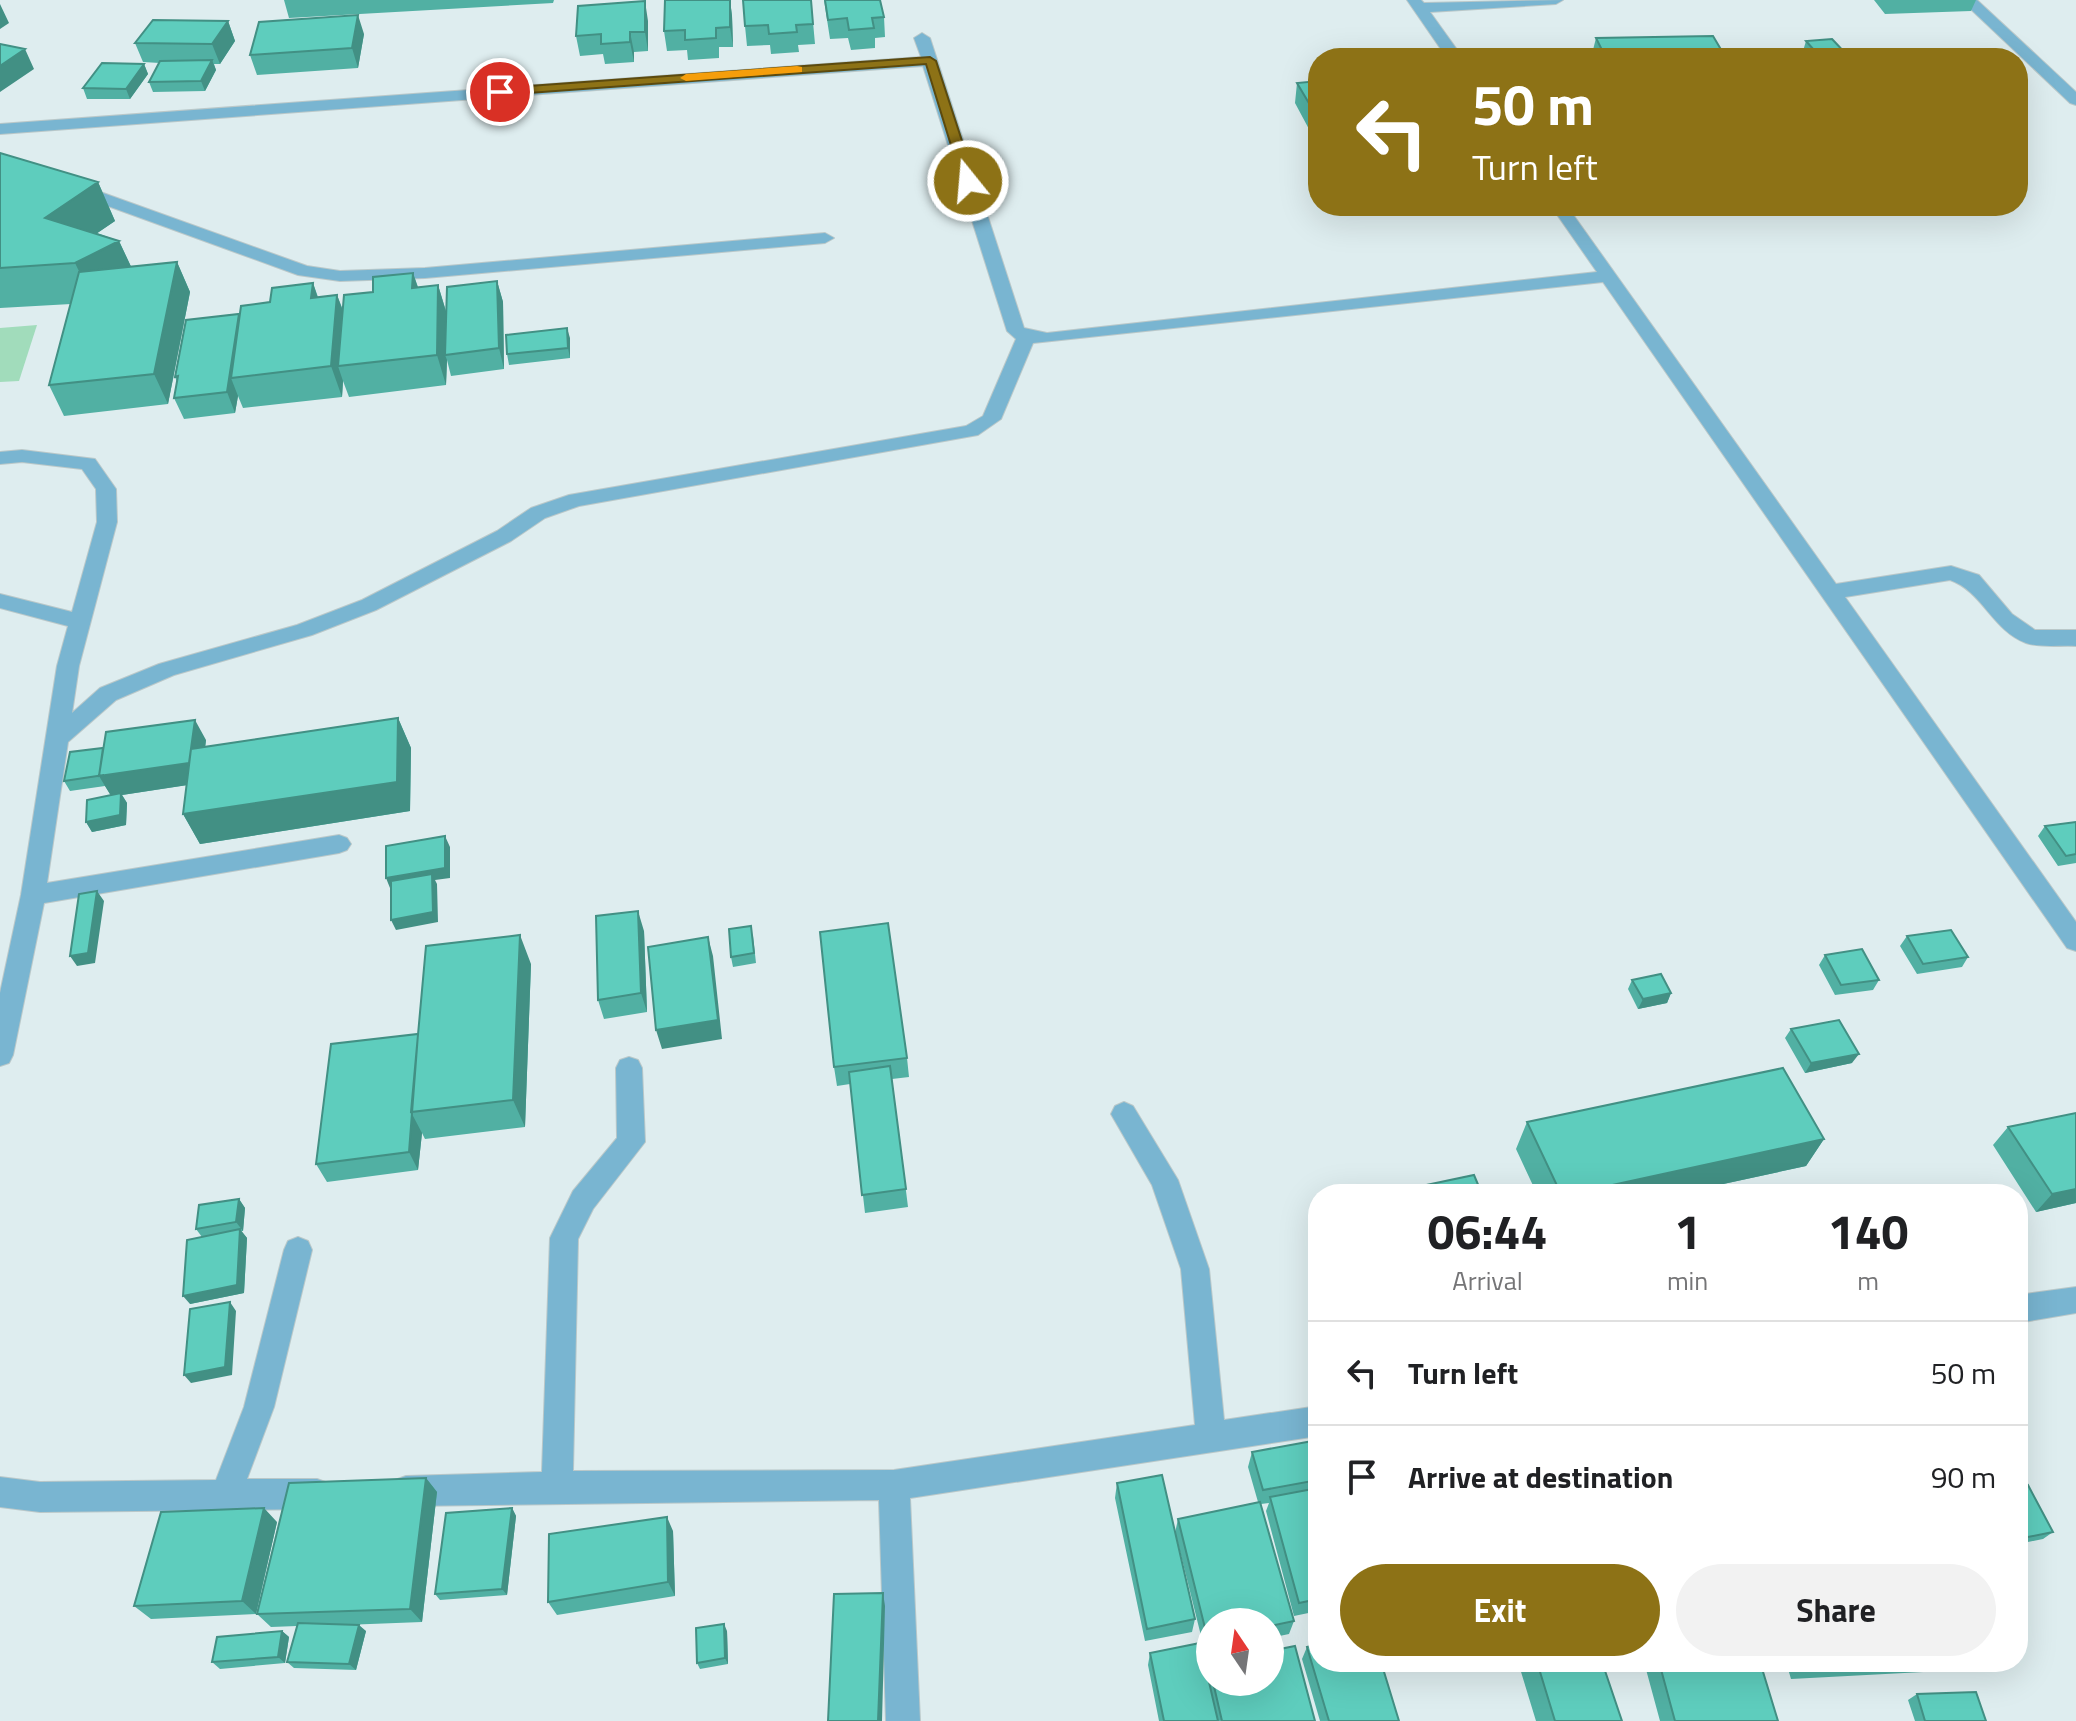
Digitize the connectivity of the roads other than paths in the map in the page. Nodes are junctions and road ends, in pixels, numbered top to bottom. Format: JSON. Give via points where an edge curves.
{"nodes":[{"id":1,"x":1556,"y":0,"type":"edge"},
{"id":2,"x":1968,"y":0,"type":"edge"},
{"id":3,"x":1417,"y":4,"type":"edge"},
{"id":4,"x":922,"y":38,"type":"dead end"},
{"id":5,"x":1448,"y":48,"type":"edge"},
{"id":6,"x":2020,"y":48,"type":"edge"},
{"id":7,"x":2028,"y":56,"type":"edge"},
{"id":8,"x":930,"y":61,"type":"junction"},
{"id":9,"x":2076,"y":100,"type":"edge"},
{"id":10,"x":0,"y":129,"type":"edge"},
{"id":11,"x":58,"y":182,"type":"edge"},
{"id":12,"x":1566,"y":216,"type":"edge"},
{"id":13,"x":825,"y":238,"type":"dead end"},
{"id":14,"x":1609,"y":276,"type":"junction"},
{"id":15,"x":1026,"y":337,"type":"junction"},
{"id":16,"x":0,"y":458,"type":"edge"},
{"id":17,"x":1830,"y":592,"type":"junction"},
{"id":18,"x":0,"y":601,"type":"edge"},
{"id":19,"x":81,"y":622,"type":"junction"},
{"id":20,"x":2076,"y":638,"type":"edge"},
{"id":21,"x":59,"y":737,"type":"junction"},
{"id":22,"x":339,"y":844,"type":"dead end"},
{"id":23,"x":33,"y":895,"type":"junction"},
{"id":24,"x":2076,"y":941,"type":"edge"},
{"id":25,"x":0,"y":1055,"type":"edge"},
{"id":26,"x":629,"y":1068,"type":"dead end"},
{"id":27,"x":1124,"y":1114,"type":"dead end"},
{"id":28,"x":298,"y":1250,"type":"dead end"},
{"id":29,"x":2076,"y":1300,"type":"edge"},
{"id":30,"x":2028,"y":1307,"type":"edge"},
{"id":31,"x":1308,"y":1423,"type":"edge"},
{"id":32,"x":1211,"y":1438,"type":"junction"},
{"id":33,"x":894,"y":1485,"type":"junction"},
{"id":34,"x":557,"y":1487,"type":"junction"},
{"id":35,"x":0,"y":1492,"type":"edge"},
{"id":36,"x":226,"y":1493,"type":"junction"},
{"id":37,"x":903,"y":1721,"type":"edge"}],
"edges":[{"from":1,"to":3,"type":"street"},
{"from":2,"to":6,"type":"street"},
{"from":3,"to":5,"type":"street"},
{"from":4,"to":8,"type":"street"},
{"from":7,"to":9,"type":"street"},
{"from":8,"to":10,"type":"street"},
{"from":8,"to":15,"type":"street","via":[[1016,331]]},
{"from":11,"to":13,"type":"street","via":[[304,271],[340,276]]},
{"from":12,"to":14,"type":"street"},
{"from":14,"to":15,"type":"street"},
{"from":14,"to":17,"type":"street"},
{"from":15,"to":21,"type":"street","via":[[1003,399],[991,419],[971,431],[576,500],[538,513],[369,605],[304,630],[167,669],[108,694]]},
{"from":16,"to":19,"type":"street","via":[[88,463],[106,489],[107,522]]},
{"from":17,"to":20,"type":"street","via":[[1951,573],[1972,580],[2004,619],[2031,637]]},
{"from":17,"to":24,"type":"street"},
{"from":18,"to":19,"type":"street"},
{"from":19,"to":21,"type":"street","via":[[68,666]]},
{"from":21,"to":23,"type":"street"},
{"from":22,"to":23,"type":"street"},
{"from":23,"to":25,"type":"street"},
{"from":26,"to":34,"type":"street","via":[[631,1142],[583,1200],[564,1238]]},
{"from":27,"to":32,"type":"street","via":[[1164,1180],[1195,1269]]},
{"from":28,"to":36,"type":"street","via":[[259,1407]]},
{"from":29,"to":30,"type":"street"},
{"from":31,"to":32,"type":"street"},
{"from":32,"to":33,"type":"street"},
{"from":33,"to":34,"type":"street"},
{"from":33,"to":37,"type":"street"},
{"from":34,"to":36,"type":"street"},
{"from":35,"to":36,"type":"street","via":[[40,1497]]}]}
